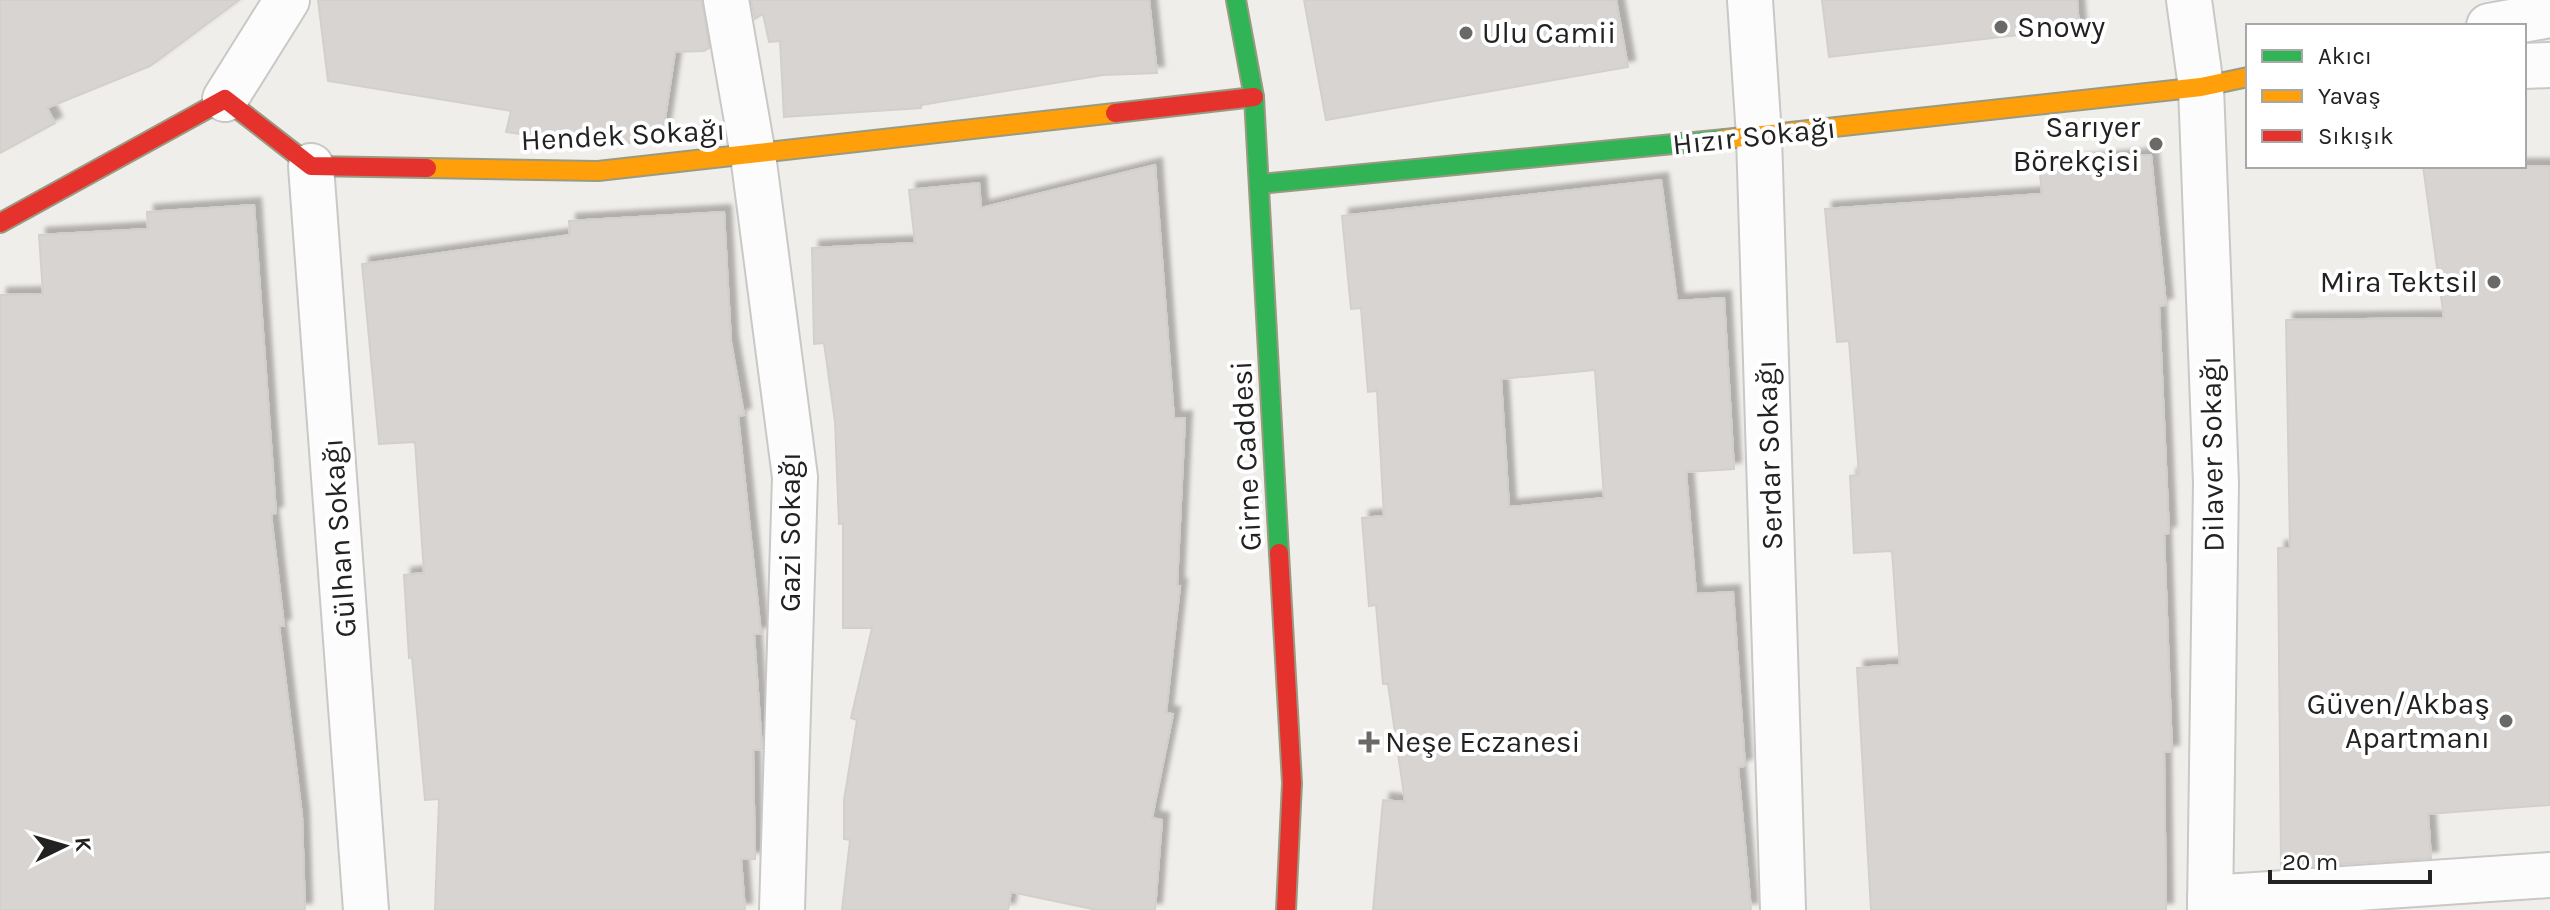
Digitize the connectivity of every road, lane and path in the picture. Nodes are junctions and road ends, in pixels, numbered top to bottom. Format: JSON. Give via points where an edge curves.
{"nodes":[{"id":1,"x":287,"y":0,"type":"edge"},
{"id":2,"x":726,"y":0,"type":"edge"},
{"id":3,"x":1236,"y":0,"type":"edge"},
{"id":4,"x":1750,"y":0,"type":"edge"},
{"id":5,"x":2189,"y":0,"type":"edge"},
{"id":6,"x":2550,"y":15,"type":"edge"},
{"id":7,"x":2500,"y":24,"type":"edge"},
{"id":8,"x":2550,"y":65,"type":"edge"},
{"id":9,"x":2526,"y":66,"type":"edge"},
{"id":10,"x":2246,"y":77,"type":"edge"},
{"id":11,"x":2246,"y":84,"type":"edge"},
{"id":12,"x":2201,"y":87,"type":"junction"},
{"id":13,"x":1254,"y":97,"type":"junction"},
{"id":14,"x":225,"y":99,"type":"junction"},
{"id":15,"x":1759,"y":136,"type":"junction"},
{"id":16,"x":753,"y":155,"type":"junction"},
{"id":17,"x":311,"y":166,"type":"junction"},
{"id":18,"x":1260,"y":184,"type":"junction"},
{"id":19,"x":0,"y":223,"type":"edge"},
{"id":20,"x":2550,"y":875,"type":"edge"},
{"id":21,"x":2210,"y":904,"type":"edge"},
{"id":22,"x":366,"y":910,"type":"edge"},
{"id":23,"x":782,"y":910,"type":"edge"},
{"id":24,"x":1286,"y":910,"type":"edge"},
{"id":25,"x":1783,"y":910,"type":"edge"}],
"edges":[{"from":1,"to":14,"type":"street"},
{"from":2,"to":16,"type":"street","name":"Gazi Sokağı"},
{"from":3,"to":13,"type":"street","name":"Girne Caddesi"},
{"from":4,"to":15,"type":"street","name":"Serdar Sokağı"},
{"from":5,"to":12,"type":"street","name":"Dilaver Sokağı"},
{"from":6,"to":7,"type":"street"},
{"from":8,"to":9,"type":"street"},
{"from":10,"to":12,"type":"street","name":"Hızır Sokağı"},
{"from":11,"to":12,"type":"street"},
{"from":12,"to":15,"type":"street","name":"Hızır Sokağı"},
{"from":12,"to":21,"type":"street","name":"Dilaver Sokağı","via":[[2216,483]]},
{"from":13,"to":16,"type":"street","name":"Hendek Sokağı"},
{"from":13,"to":18,"type":"street","name":"Girne Caddesi"},
{"from":14,"to":17,"type":"street"},
{"from":14,"to":19,"type":"street"},
{"from":15,"to":18,"type":"street","name":"Hızır Sokağı"},
{"from":15,"to":25,"type":"street","name":"Serdar Sokağı"},
{"from":16,"to":17,"type":"street","name":"Hendek Sokağı","via":[[598,171]]},
{"from":16,"to":23,"type":"street","name":"Gazi Sokağı","via":[[795,477]]},
{"from":17,"to":22,"type":"street","name":"Gülhan Sokağı"},
{"from":18,"to":24,"type":"street","name":"Girne Caddesi","via":[[1292,783]]},
{"from":20,"to":21,"type":"street"}]}
